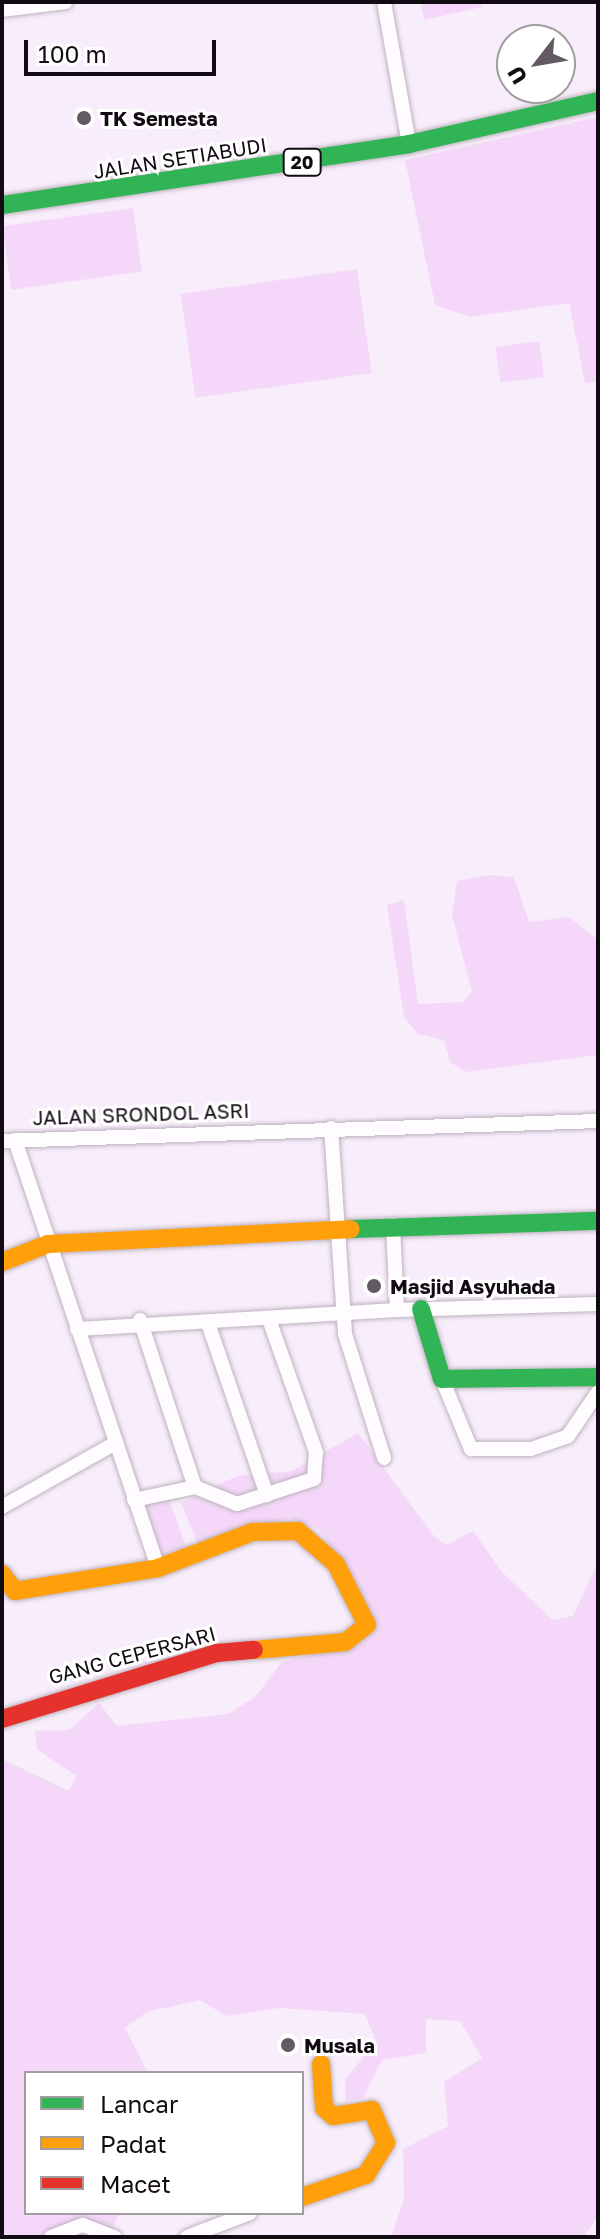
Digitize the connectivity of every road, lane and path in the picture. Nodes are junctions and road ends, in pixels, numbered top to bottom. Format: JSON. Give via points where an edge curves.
{"nodes":[{"id":1,"x":66,"y":2,"type":"edge"},
{"id":2,"x":384,"y":2,"type":"edge"},
{"id":3,"x":2,"y":10,"type":"edge"},
{"id":4,"x":598,"y":101,"type":"edge"},
{"id":5,"x":409,"y":144,"type":"junction"},
{"id":6,"x":2,"y":205,"type":"edge"},
{"id":7,"x":598,"y":1121,"type":"edge"},
{"id":8,"x":331,"y":1128,"type":"junction"},
{"id":9,"x":8,"y":1140,"type":"edge"},
{"id":10,"x":598,"y":1221,"type":"edge"},
{"id":11,"x":393,"y":1225,"type":"junction"},
{"id":12,"x":337,"y":1227,"type":"junction"},
{"id":13,"x":48,"y":1244,"type":"junction"},
{"id":14,"x":2,"y":1262,"type":"edge"},
{"id":15,"x":598,"y":1304,"type":"edge"},
{"id":16,"x":421,"y":1309,"type":"junction"},
{"id":17,"x":397,"y":1310,"type":"junction"},
{"id":18,"x":342,"y":1312,"type":"junction"},
{"id":19,"x":269,"y":1319,"type":"junction"},
{"id":20,"x":140,"y":1320,"type":"junction"},
{"id":21,"x":208,"y":1323,"type":"junction"},
{"id":22,"x":77,"y":1329,"type":"junction"},
{"id":23,"x":598,"y":1377,"type":"edge"},
{"id":24,"x":442,"y":1379,"type":"junction"},
{"id":25,"x":598,"y":1392,"type":"edge"},
{"id":26,"x":114,"y":1444,"type":"junction"},
{"id":27,"x":384,"y":1458,"type":"dead end"},
{"id":28,"x":195,"y":1487,"type":"junction"},
{"id":29,"x":267,"y":1495,"type":"junction"},
{"id":30,"x":134,"y":1500,"type":"junction"},
{"id":31,"x":2,"y":1507,"type":"edge"},
{"id":32,"x":158,"y":1568,"type":"junction"},
{"id":33,"x":2,"y":1574,"type":"edge"},
{"id":34,"x":2,"y":1719,"type":"edge"},
{"id":35,"x":321,"y":2064,"type":"dead end"},
{"id":36,"x":304,"y":2196,"type":"edge"},
{"id":37,"x":245,"y":2215,"type":"edge"},
{"id":38,"x":51,"y":2237,"type":"edge"},
{"id":39,"x":115,"y":2237,"type":"edge"},
{"id":40,"x":187,"y":2237,"type":"edge"}],
"edges":[{"from":1,"to":3,"type":"street"},
{"from":2,"to":5,"type":"street"},
{"from":4,"to":5,"type":"main road","name":"JALAN SETIABUDI","number":"20"},
{"from":5,"to":6,"type":"main road","name":"JALAN SETIABUDI","number":"20"},
{"from":7,"to":8,"type":"street","name":"JALAN SRONDOL ASRI"},
{"from":8,"to":9,"type":"street","name":"JALAN SRONDOL ASRI"},
{"from":8,"to":12,"type":"street"},
{"from":9,"to":13,"type":"street","name":"JALAN SRONDOL ASRI"},
{"from":10,"to":11,"type":"main road"},
{"from":11,"to":12,"type":"main road"},
{"from":11,"to":17,"type":"street"},
{"from":12,"to":13,"type":"main road"},
{"from":12,"to":18,"type":"street"},
{"from":13,"to":14,"type":"main road"},
{"from":13,"to":22,"type":"street","name":"JALAN SRONDOL ASRI"},
{"from":15,"to":16,"type":"street"},
{"from":16,"to":17,"type":"street"},
{"from":16,"to":24,"type":"main road"},
{"from":17,"to":18,"type":"street"},
{"from":18,"to":19,"type":"street"},
{"from":18,"to":27,"type":"street"},
{"from":19,"to":21,"type":"street"},
{"from":19,"to":29,"type":"street","via":[[319,1472],[307,1484]]},
{"from":20,"to":21,"type":"street"},
{"from":20,"to":22,"type":"street"},
{"from":20,"to":28,"type":"street"},
{"from":21,"to":29,"type":"street"},
{"from":22,"to":26,"type":"street","name":"JALAN SRONDOL ASRI"},
{"from":23,"to":24,"type":"main road"},
{"from":24,"to":25,"type":"street","via":[[471,1449],[531,1449],[568,1436]]},
{"from":26,"to":30,"type":"street","name":"JALAN SRONDOL ASRI"},
{"from":26,"to":31,"type":"street"},
{"from":28,"to":29,"type":"street","via":[[234,1504]]},
{"from":28,"to":30,"type":"street"},
{"from":30,"to":32,"type":"street","name":"JALAN SRONDOL ASRI"},
{"from":32,"to":33,"type":"main road","via":[[15,1591]]},
{"from":32,"to":34,"type":"main road","name":"GANG CEPERSARI","via":[[253,1532],[300,1532],[336,1564],[367,1625],[345,1642],[217,1653]]},
{"from":35,"to":36,"type":"main road","via":[[324,2108],[333,2116],[372,2110],[386,2143],[366,2175]]},
{"from":37,"to":40,"type":"street"},
{"from":38,"to":39,"type":"street","via":[[83,2225]]}]}
